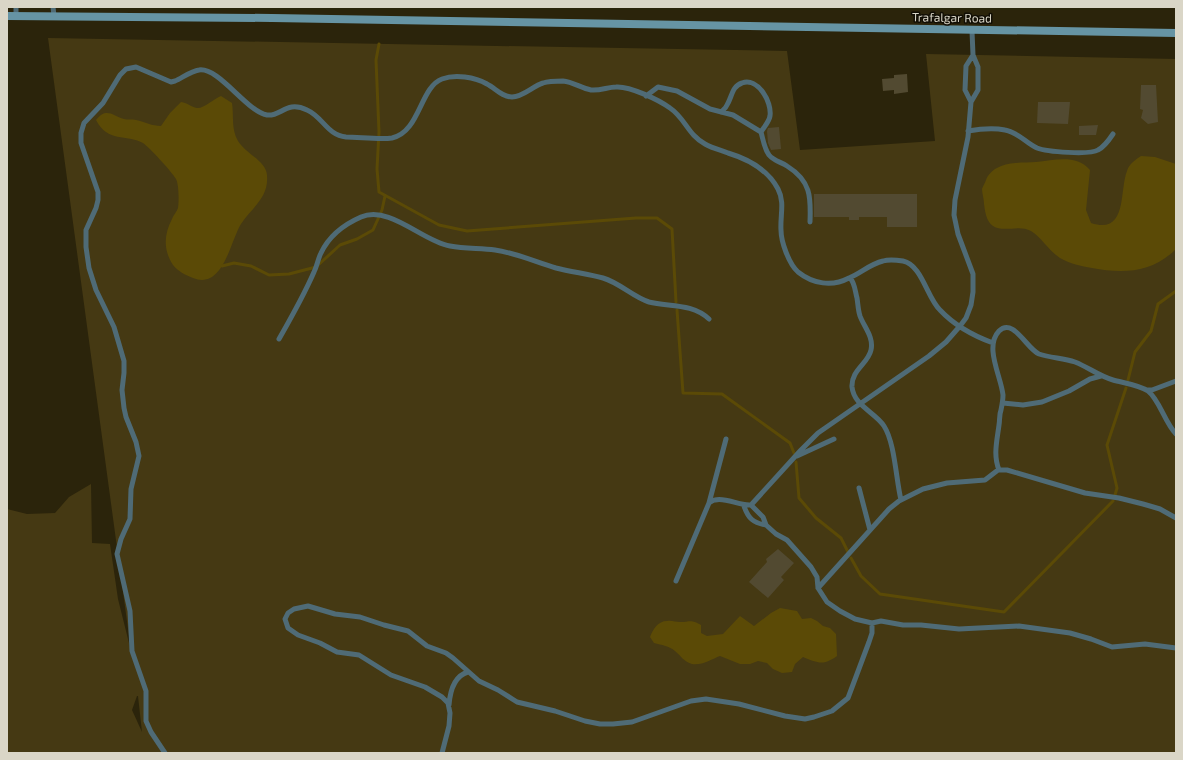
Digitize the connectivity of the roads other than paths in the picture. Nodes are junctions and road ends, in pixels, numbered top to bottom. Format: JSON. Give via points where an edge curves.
{"nodes":[{"id":1,"x":16,"y":7,"type":"edge"},
{"id":2,"x":54,"y":7,"type":"edge"},
{"id":3,"x":7,"y":16,"type":"edge"},
{"id":4,"x":16,"y":16,"type":"junction"},
{"id":5,"x":54,"y":16,"type":"junction"},
{"id":6,"x":972,"y":31,"type":"junction"},
{"id":7,"x":1176,"y":33,"type":"edge"},
{"id":8,"x":973,"y":55,"type":"junction"},
{"id":9,"x":646,"y":96,"type":"junction"},
{"id":10,"x":971,"y":102,"type":"junction"},
{"id":11,"x":721,"y":112,"type":"junction"},
{"id":12,"x":968,"y":131,"type":"junction"},
{"id":13,"x":760,"y":132,"type":"junction"},
{"id":14,"x":1113,"y":134,"type":"dead end"},
{"id":15,"x":810,"y":222,"type":"dead end"},
{"id":16,"x":850,"y":278,"type":"junction"},
{"id":17,"x":709,"y":318,"type":"dead end"},
{"id":18,"x":960,"y":326,"type":"junction"},
{"id":19,"x":279,"y":339,"type":"dead end"},
{"id":20,"x":993,"y":343,"type":"junction"},
{"id":21,"x":1102,"y":377,"type":"junction"},
{"id":22,"x":1176,"y":381,"type":"edge"},
{"id":23,"x":1147,"y":390,"type":"junction"},
{"id":24,"x":1003,"y":403,"type":"junction"},
{"id":25,"x":860,"y":404,"type":"junction"},
{"id":26,"x":1176,"y":434,"type":"edge"},
{"id":27,"x":726,"y":439,"type":"dead end"},
{"id":28,"x":834,"y":439,"type":"dead end"},
{"id":29,"x":795,"y":457,"type":"junction"},
{"id":30,"x":999,"y":470,"type":"junction"},
{"id":31,"x":858,"y":488,"type":"dead end"},
{"id":32,"x":901,"y":500,"type":"junction"},
{"id":33,"x":709,"y":503,"type":"junction"},
{"id":34,"x":751,"y":505,"type":"junction"},
{"id":35,"x":744,"y":506,"type":"junction"},
{"id":36,"x":1176,"y":518,"type":"edge"},
{"id":37,"x":766,"y":525,"type":"junction"},
{"id":38,"x":870,"y":530,"type":"junction"},
{"id":39,"x":676,"y":581,"type":"dead end"},
{"id":40,"x":818,"y":588,"type":"junction"},
{"id":41,"x":872,"y":623,"type":"junction"},
{"id":42,"x":1176,"y":648,"type":"edge"},
{"id":43,"x":468,"y":672,"type":"junction"},
{"id":44,"x":449,"y":705,"type":"junction"},
{"id":45,"x":165,"y":753,"type":"edge"},
{"id":46,"x":442,"y":753,"type":"edge"}],
"edges":[{"from":1,"to":4,"type":"lane"},
{"from":2,"to":5,"type":"lane"},
{"from":3,"to":4,"type":"main road","name":"Trafalgar Road"},
{"from":4,"to":5,"type":"main road","name":"Trafalgar Road"},
{"from":5,"to":6,"type":"main road","name":"Trafalgar Road"},
{"from":6,"to":7,"type":"main road","name":"Trafalgar Road"},
{"from":6,"to":8,"type":"lane"},
{"from":8,"to":10,"type":"lane","via":[[978,67],[978,90]]},
{"from":8,"to":10,"type":"lane","via":[[966,66],[965,90]]},
{"from":9,"to":11,"type":"lane","via":[[658,87],[667,88]]},
{"from":9,"to":16,"type":"lane","via":[[674,111],[697,140],[745,159],[770,178],[778,189],[782,202],[783,241],[789,259],[798,272],[825,284]]},
{"from":9,"to":45,"type":"lane","via":[[619,87],[589,90],[561,81],[541,83],[512,97],[472,78],[448,77],[434,85],[410,125],[398,136],[346,137],[332,132],[319,117],[302,107],[289,107],[272,114],[263,113],[206,71],[196,71],[171,82],[133,67],[123,72],[103,103],[88,118],[82,129],[81,143],[98,189],[98,200],[86,230],[86,247],[93,282],[114,327],[124,361],[124,408],[139,456],[131,489],[130,519],[117,554],[129,608],[132,651],[146,691],[146,721]]},
{"from":10,"to":12,"type":"lane"},
{"from":11,"to":13,"type":"lane","via":[[733,115]]},
{"from":11,"to":13,"type":"lane","via":[[737,85],[743,82],[753,84],[762,91],[770,109],[770,116]]},
{"from":12,"to":14,"type":"lane","via":[[1006,130],[1039,149],[1050,152],[1089,153],[1098,150]]},
{"from":12,"to":18,"type":"lane","via":[[954,200],[954,214],[958,234],[973,274],[973,292],[971,305]]},
{"from":13,"to":15,"type":"lane","via":[[764,147],[770,156],[794,171],[807,188],[811,199]]},
{"from":16,"to":18,"type":"lane","via":[[884,260],[911,264],[937,307]]},
{"from":16,"to":25,"type":"lane","via":[[871,344],[869,354],[853,379],[853,390]]},
{"from":17,"to":19,"type":"lane","via":[[694,309],[648,301],[617,283],[586,274],[496,250],[441,244],[386,217],[372,214],[361,217],[338,231],[327,243]]},
{"from":18,"to":20,"type":"lane"},
{"from":18,"to":25,"type":"lane","via":[[929,356]]},
{"from":20,"to":21,"type":"lane","via":[[1001,329],[1012,328],[1036,352],[1076,362]]},
{"from":20,"to":24,"type":"lane"},
{"from":21,"to":23,"type":"lane"},
{"from":21,"to":24,"type":"lane","via":[[1094,378],[1042,402],[1023,405]]},
{"from":22,"to":23,"type":"lane"},
{"from":23,"to":26,"type":"lane"},
{"from":24,"to":30,"type":"lane","via":[[996,448]]},
{"from":25,"to":29,"type":"lane","via":[[818,433]]},
{"from":25,"to":32,"type":"lane","via":[[884,426]]},
{"from":27,"to":33,"type":"lane"},
{"from":28,"to":29,"type":"lane"},
{"from":29,"to":34,"type":"lane"},
{"from":30,"to":32,"type":"lane","via":[[985,480],[956,481],[932,486]]},
{"from":30,"to":36,"type":"lane","via":[[1007,470],[1085,493],[1143,504],[1160,509]]},
{"from":31,"to":38,"type":"lane"},
{"from":32,"to":38,"type":"lane"},
{"from":33,"to":35,"type":"lane","via":[[727,500]]},
{"from":33,"to":39,"type":"lane"},
{"from":34,"to":35,"type":"lane"},
{"from":34,"to":37,"type":"lane","via":[[763,516]]},
{"from":35,"to":37,"type":"lane","via":[[747,515],[757,523]]},
{"from":37,"to":40,"type":"lane","via":[[787,540],[811,567],[817,577]]},
{"from":38,"to":40,"type":"lane"},
{"from":40,"to":41,"type":"lane","via":[[827,602],[840,611]]},
{"from":41,"to":42,"type":"lane","via":[[881,621],[959,629],[1019,626],[1070,633],[1112,647],[1145,644]]},
{"from":41,"to":43,"type":"lane","via":[[872,633],[848,698],[832,711],[814,717],[785,716],[706,698],[632,722],[600,724],[517,702]]},
{"from":43,"to":44,"type":"lane","via":[[459,676],[455,682]]},
{"from":43,"to":44,"type":"lane","via":[[446,653],[427,646],[408,631],[308,606],[291,610],[286,615],[288,628],[298,635],[337,652],[362,656],[396,678],[435,691]]},
{"from":44,"to":46,"type":"lane","via":[[450,718]]}]}
